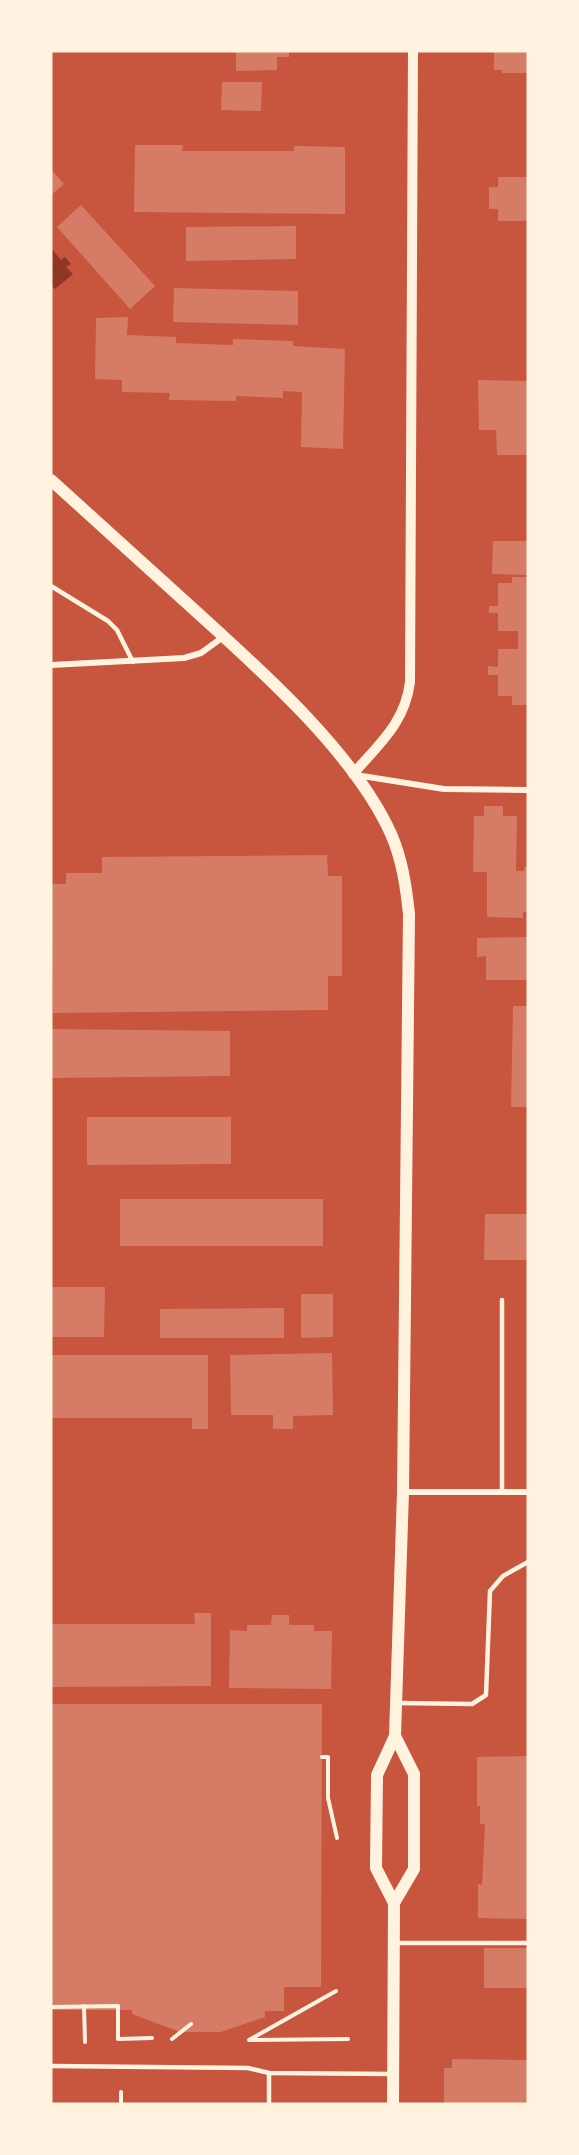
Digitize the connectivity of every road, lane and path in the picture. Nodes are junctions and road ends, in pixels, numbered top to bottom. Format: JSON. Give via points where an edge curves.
{"nodes":[{"id":1,"x":413,"y":51,"type":"edge"},
{"id":2,"x":51,"y":480,"type":"edge"},
{"id":3,"x":51,"y":586,"type":"edge"},
{"id":4,"x":224,"y":636,"type":"junction"},
{"id":5,"x":133,"y":662,"type":"junction"},
{"id":6,"x":51,"y":666,"type":"edge"},
{"id":7,"x":353,"y":774,"type":"junction"},
{"id":8,"x":528,"y":790,"type":"edge"},
{"id":9,"x":502,"y":1300,"type":"dead end"},
{"id":10,"x":403,"y":1492,"type":"junction"},
{"id":11,"x":502,"y":1492,"type":"junction"},
{"id":12,"x":528,"y":1492,"type":"edge"},
{"id":13,"x":528,"y":1562,"type":"edge"},
{"id":14,"x":396,"y":1702,"type":"junction"},
{"id":15,"x":395,"y":1736,"type":"junction"},
{"id":16,"x":322,"y":1757,"type":"dead end"},
{"id":17,"x":337,"y":1838,"type":"dead end"},
{"id":18,"x":394,"y":1903,"type":"junction"},
{"id":19,"x":394,"y":1943,"type":"junction"},
{"id":20,"x":528,"y":1943,"type":"edge"},
{"id":21,"x":336,"y":1991,"type":"dead end"},
{"id":22,"x":84,"y":2006,"type":"junction"},
{"id":23,"x":51,"y":2007,"type":"edge"},
{"id":24,"x":191,"y":2024,"type":"dead end"},
{"id":25,"x":152,"y":2038,"type":"dead end"},
{"id":26,"x":172,"y":2039,"type":"dead end"},
{"id":27,"x":348,"y":2039,"type":"dead end"},
{"id":28,"x":85,"y":2042,"type":"dead end"},
{"id":29,"x":51,"y":2066,"type":"edge"},
{"id":30,"x":269,"y":2073,"type":"junction"},
{"id":31,"x":393,"y":2074,"type":"junction"},
{"id":32,"x":121,"y":2092,"type":"dead end"},
{"id":33,"x":121,"y":2104,"type":"edge"},
{"id":34,"x":269,"y":2104,"type":"edge"},
{"id":35,"x":393,"y":2104,"type":"edge"}],
"edges":[{"from":1,"to":7,"type":"street","via":[[410,682],[398,722]]},
{"from":2,"to":4,"type":"main road"},
{"from":3,"to":5,"type":"lane","via":[[108,621]]},
{"from":4,"to":5,"type":"street","via":[[201,653],[184,658]]},
{"from":4,"to":7,"type":"main road","via":[[294,704]]},
{"from":5,"to":6,"type":"street"},
{"from":7,"to":8,"type":"street","via":[[444,789]]},
{"from":7,"to":10,"type":"main road","via":[[391,833],[406,885],[409,914]]},
{"from":9,"to":11,"type":"lane"},
{"from":10,"to":11,"type":"street"},
{"from":10,"to":14,"type":"main road"},
{"from":11,"to":12,"type":"street"},
{"from":13,"to":14,"type":"lane","via":[[503,1576],[490,1591],[486,1695],[472,1704]]},
{"from":14,"to":15,"type":"main road"},
{"from":15,"to":18,"type":"main road","via":[[377,1775],[376,1868]]},
{"from":15,"to":18,"type":"main road","via":[[414,1774],[414,1869]]},
{"from":16,"to":17,"type":"path","via":[[328,1757],[328,1798]]},
{"from":18,"to":19,"type":"main road"},
{"from":19,"to":20,"type":"lane"},
{"from":19,"to":31,"type":"main road"},
{"from":21,"to":27,"type":"path","via":[[249,2040]]},
{"from":22,"to":23,"type":"path"},
{"from":22,"to":25,"type":"path","via":[[118,2006],[118,2039]]},
{"from":22,"to":28,"type":"path"},
{"from":24,"to":26,"type":"path"},
{"from":29,"to":30,"type":"lane","via":[[248,2068]]},
{"from":30,"to":31,"type":"lane"},
{"from":30,"to":34,"type":"lane"},
{"from":31,"to":35,"type":"main road"},
{"from":32,"to":33,"type":"path"}]}
